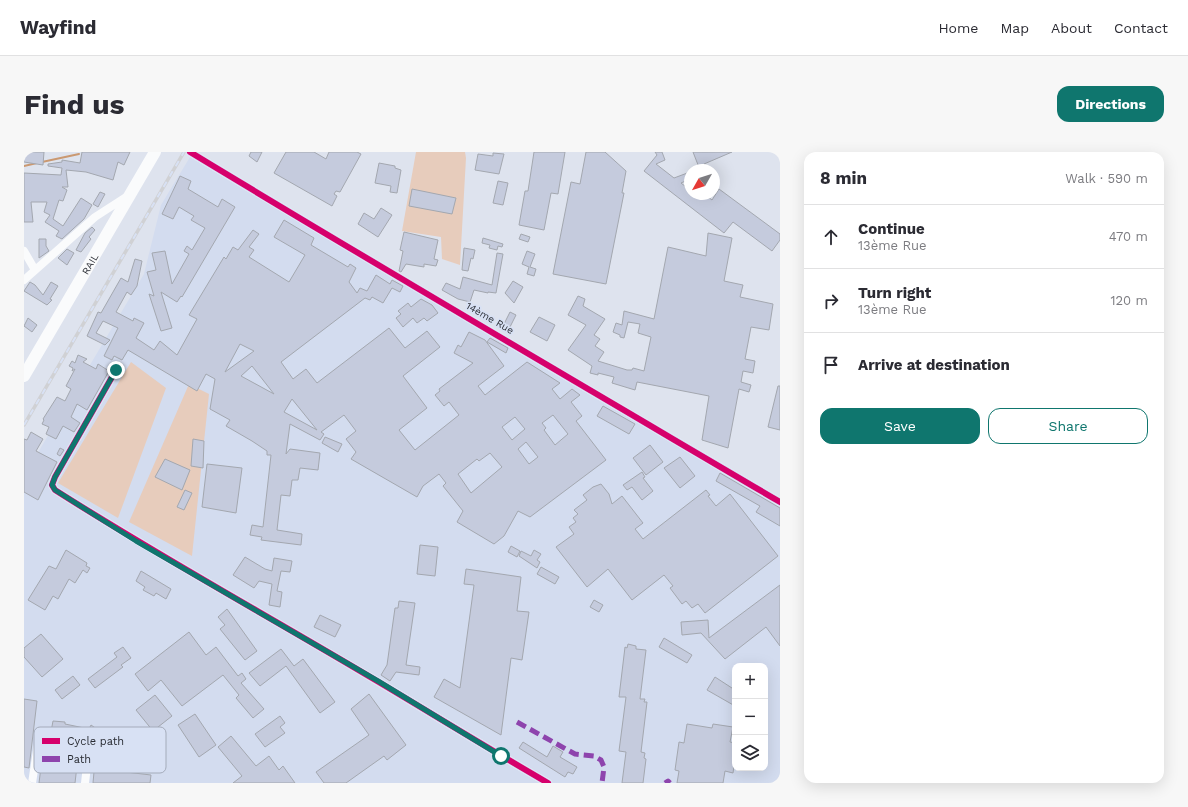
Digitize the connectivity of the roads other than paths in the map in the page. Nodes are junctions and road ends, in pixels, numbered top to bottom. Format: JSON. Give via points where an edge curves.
{"nodes":[{"id":1,"x":154,"y":152,"type":"edge"},
{"id":2,"x":190,"y":152,"type":"edge"},
{"id":3,"x":127,"y":197,"type":"junction"},
{"id":4,"x":24,"y":251,"type":"edge"},
{"id":5,"x":35,"y":270,"type":"junction"},
{"id":6,"x":24,"y":280,"type":"edge"},
{"id":7,"x":28,"y":361,"type":"edge"},
{"id":8,"x":116,"y":370,"type":"dead end"},
{"id":9,"x":24,"y":376,"type":"edge"},
{"id":10,"x":780,"y":502,"type":"edge"},
{"id":11,"x":34,"y":770,"type":"edge"},
{"id":12,"x":86,"y":773,"type":"edge"},
{"id":13,"x":32,"y":783,"type":"edge"},
{"id":14,"x":85,"y":783,"type":"edge"},
{"id":15,"x":548,"y":783,"type":"edge"}],
"edges":[{"from":1,"to":3,"type":"main road","name":"RAIL"},
{"from":2,"to":10,"type":"street","name":"14ème Rue"},
{"from":3,"to":5,"type":"street","via":[[95,217]]},
{"from":3,"to":7,"type":"main road","name":"RAIL"},
{"from":4,"to":5,"type":"street"},
{"from":5,"to":6,"type":"street"},
{"from":7,"to":9,"type":"main road","name":"RAIL"},
{"from":8,"to":15,"type":"street","via":[[55,477],[52,485],[55,490]]},
{"from":11,"to":13,"type":"street"},
{"from":12,"to":14,"type":"street"}]}
